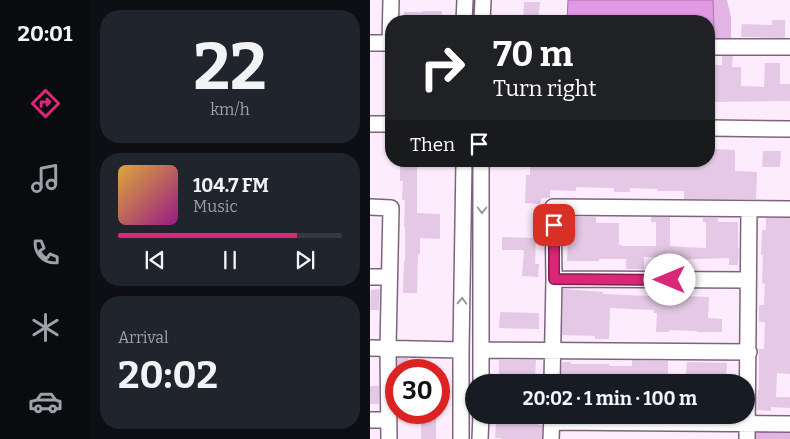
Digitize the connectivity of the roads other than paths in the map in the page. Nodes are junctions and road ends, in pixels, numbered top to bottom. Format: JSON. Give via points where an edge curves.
{"nodes":[{"id":1,"x":391,"y":0,"type":"edge"},
{"id":2,"x":465,"y":0,"type":"edge"},
{"id":3,"x":483,"y":0,"type":"edge"},
{"id":4,"x":391,"y":15,"type":"edge"},
{"id":5,"x":464,"y":15,"type":"edge"},
{"id":6,"x":482,"y":15,"type":"edge"},
{"id":7,"x":370,"y":43,"type":"edge"},
{"id":8,"x":385,"y":43,"type":"edge"},
{"id":9,"x":715,"y":46,"type":"edge"},
{"id":10,"x":790,"y":47,"type":"edge"},
{"id":11,"x":385,"y":120,"type":"edge"},
{"id":12,"x":370,"y":124,"type":"edge"},
{"id":13,"x":715,"y":128,"type":"edge"},
{"id":14,"x":790,"y":129,"type":"edge"},
{"id":15,"x":464,"y":167,"type":"edge"},
{"id":16,"x":481,"y":167,"type":"edge"},
{"id":17,"x":370,"y":207,"type":"edge"},
{"id":18,"x":750,"y":209,"type":"junction"},
{"id":19,"x":790,"y":209,"type":"edge"},
{"id":20,"x":370,"y":277,"type":"edge"},
{"id":21,"x":389,"y":277,"type":"junction"},
{"id":22,"x":554,"y":279,"type":"junction"},
{"id":23,"x":748,"y":280,"type":"junction"},
{"id":24,"x":370,"y":348,"type":"edge"},
{"id":25,"x":388,"y":348,"type":"junction"},
{"id":26,"x":460,"y":350,"type":"junction"},
{"id":27,"x":482,"y":350,"type":"junction"},
{"id":28,"x":552,"y":351,"type":"junction"},
{"id":29,"x":749,"y":352,"type":"junction"},
{"id":30,"x":388,"y":359,"type":"edge"},
{"id":31,"x":481,"y":374,"type":"edge"},
{"id":32,"x":552,"y":374,"type":"edge"},
{"id":33,"x":370,"y":420,"type":"edge"},
{"id":34,"x":385,"y":420,"type":"edge"},
{"id":35,"x":389,"y":424,"type":"edge"},
{"id":36,"x":481,"y":424,"type":"edge"},
{"id":37,"x":552,"y":424,"type":"edge"},
{"id":38,"x":636,"y":424,"type":"edge"},
{"id":39,"x":790,"y":424,"type":"edge"},
{"id":40,"x":748,"y":432,"type":"edge"},
{"id":41,"x":389,"y":439,"type":"edge"},
{"id":42,"x":461,"y":439,"type":"edge"},
{"id":43,"x":480,"y":439,"type":"edge"},
{"id":44,"x":552,"y":439,"type":"edge"}],
"edges":[{"from":1,"to":4,"type":"street"},
{"from":2,"to":5,"type":"street"},
{"from":3,"to":6,"type":"street"},
{"from":7,"to":8,"type":"street"},
{"from":9,"to":10,"type":"street"},
{"from":11,"to":12,"type":"street"},
{"from":13,"to":14,"type":"street"},
{"from":26,"to":15,"type":"street","one_way":true},
{"from":16,"to":27,"type":"street","one_way":true},
{"from":17,"to":21,"type":"street","via":[[391,208]]},
{"from":18,"to":19,"type":"street"},
{"from":18,"to":22,"type":"street","via":[[553,207]]},
{"from":18,"to":23,"type":"street"},
{"from":20,"to":21,"type":"street"},
{"from":21,"to":25,"type":"street"},
{"from":22,"to":23,"type":"street"},
{"from":22,"to":28,"type":"street"},
{"from":23,"to":29,"type":"street"},
{"from":24,"to":25,"type":"street"},
{"from":25,"to":26,"type":"street"},
{"from":25,"to":30,"type":"street"},
{"from":26,"to":42,"type":"street"},
{"from":27,"to":28,"type":"street"},
{"from":27,"to":31,"type":"street"},
{"from":28,"to":29,"type":"street"},
{"from":28,"to":32,"type":"street"},
{"from":29,"to":40,"type":"street"},
{"from":33,"to":34,"type":"street"},
{"from":35,"to":41,"type":"street"},
{"from":36,"to":43,"type":"street"},
{"from":37,"to":44,"type":"street"},
{"from":38,"to":40,"type":"street"},
{"from":39,"to":40,"type":"street"}]}
